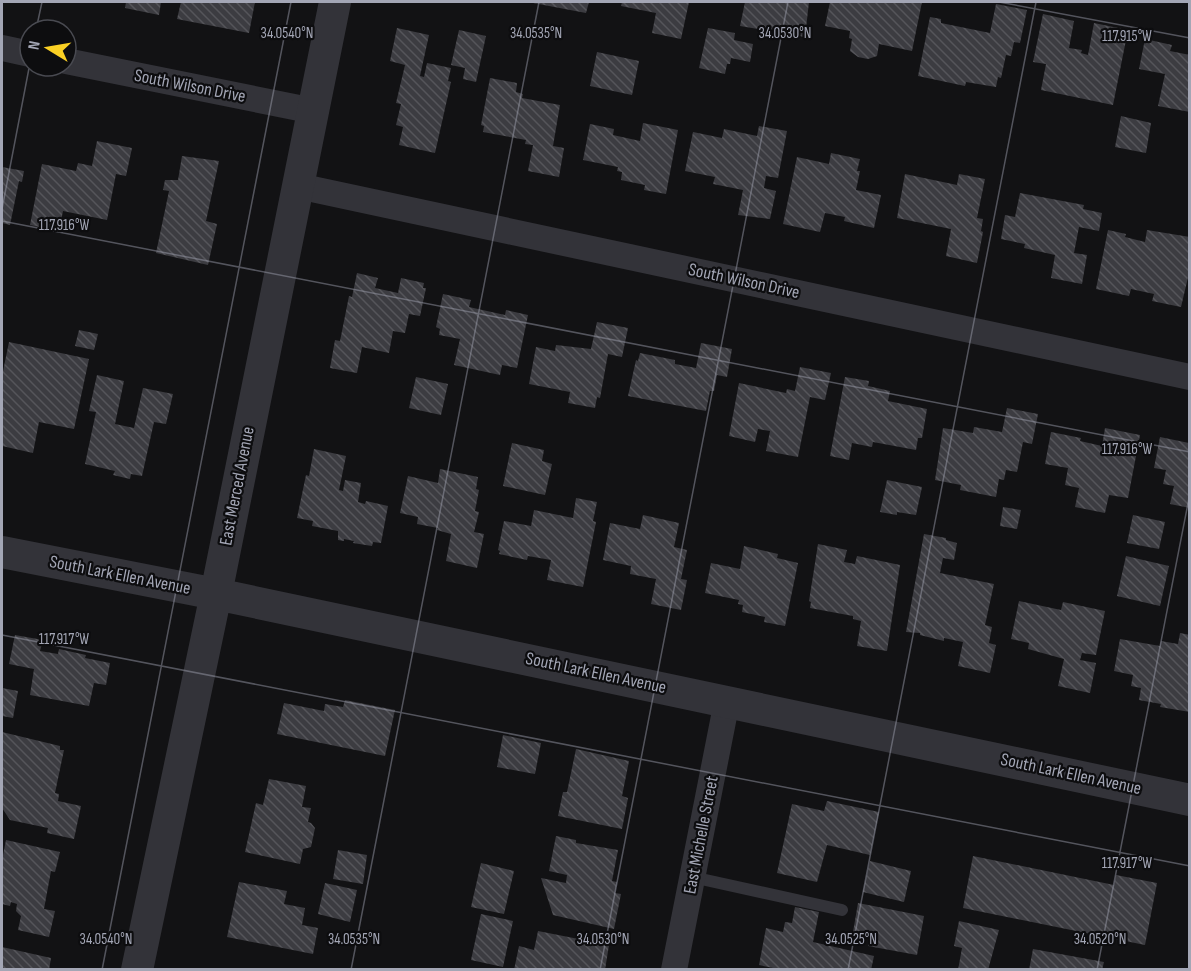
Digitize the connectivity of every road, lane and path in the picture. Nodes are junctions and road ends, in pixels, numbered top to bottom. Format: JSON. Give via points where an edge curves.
{"nodes":[{"id":1,"x":335,"y":2,"type":"edge"},
{"id":2,"x":2,"y":48,"type":"edge"},
{"id":3,"x":18,"y":51,"type":"edge"},
{"id":4,"x":78,"y":63,"type":"edge"},
{"id":5,"x":314,"y":111,"type":"junction"},
{"id":6,"x":298,"y":186,"type":"junction"},
{"id":7,"x":1190,"y":376,"type":"edge"},
{"id":8,"x":2,"y":552,"type":"edge"},
{"id":9,"x":216,"y":594,"type":"junction"},
{"id":10,"x":727,"y":701,"type":"junction"},
{"id":11,"x":1190,"y":800,"type":"edge"},
{"id":12,"x":692,"y":877,"type":"junction"},
{"id":13,"x":842,"y":910,"type":"dead end"},
{"id":14,"x":137,"y":969,"type":"edge"},
{"id":15,"x":674,"y":969,"type":"edge"}],
"edges":[{"from":1,"to":5,"type":"street","name":"East Merced Avenue"},
{"from":2,"to":3,"type":"street"},
{"from":4,"to":5,"type":"street","name":"South Wilson Drive"},
{"from":5,"to":6,"type":"street","name":"East Merced Avenue"},
{"from":6,"to":7,"type":"street","name":"South Wilson Drive"},
{"from":6,"to":9,"type":"street","name":"East Merced Avenue"},
{"from":8,"to":9,"type":"street","name":"South Lark Ellen Avenue"},
{"from":9,"to":10,"type":"street","name":"South Lark Ellen Avenue"},
{"from":9,"to":14,"type":"street","name":"East Merced Avenue"},
{"from":10,"to":11,"type":"street","name":"South Lark Ellen Avenue"},
{"from":10,"to":12,"type":"street","name":"East Michelle Street"},
{"from":12,"to":13,"type":"lane"},
{"from":12,"to":15,"type":"street","name":"East Michelle Street"}]}
